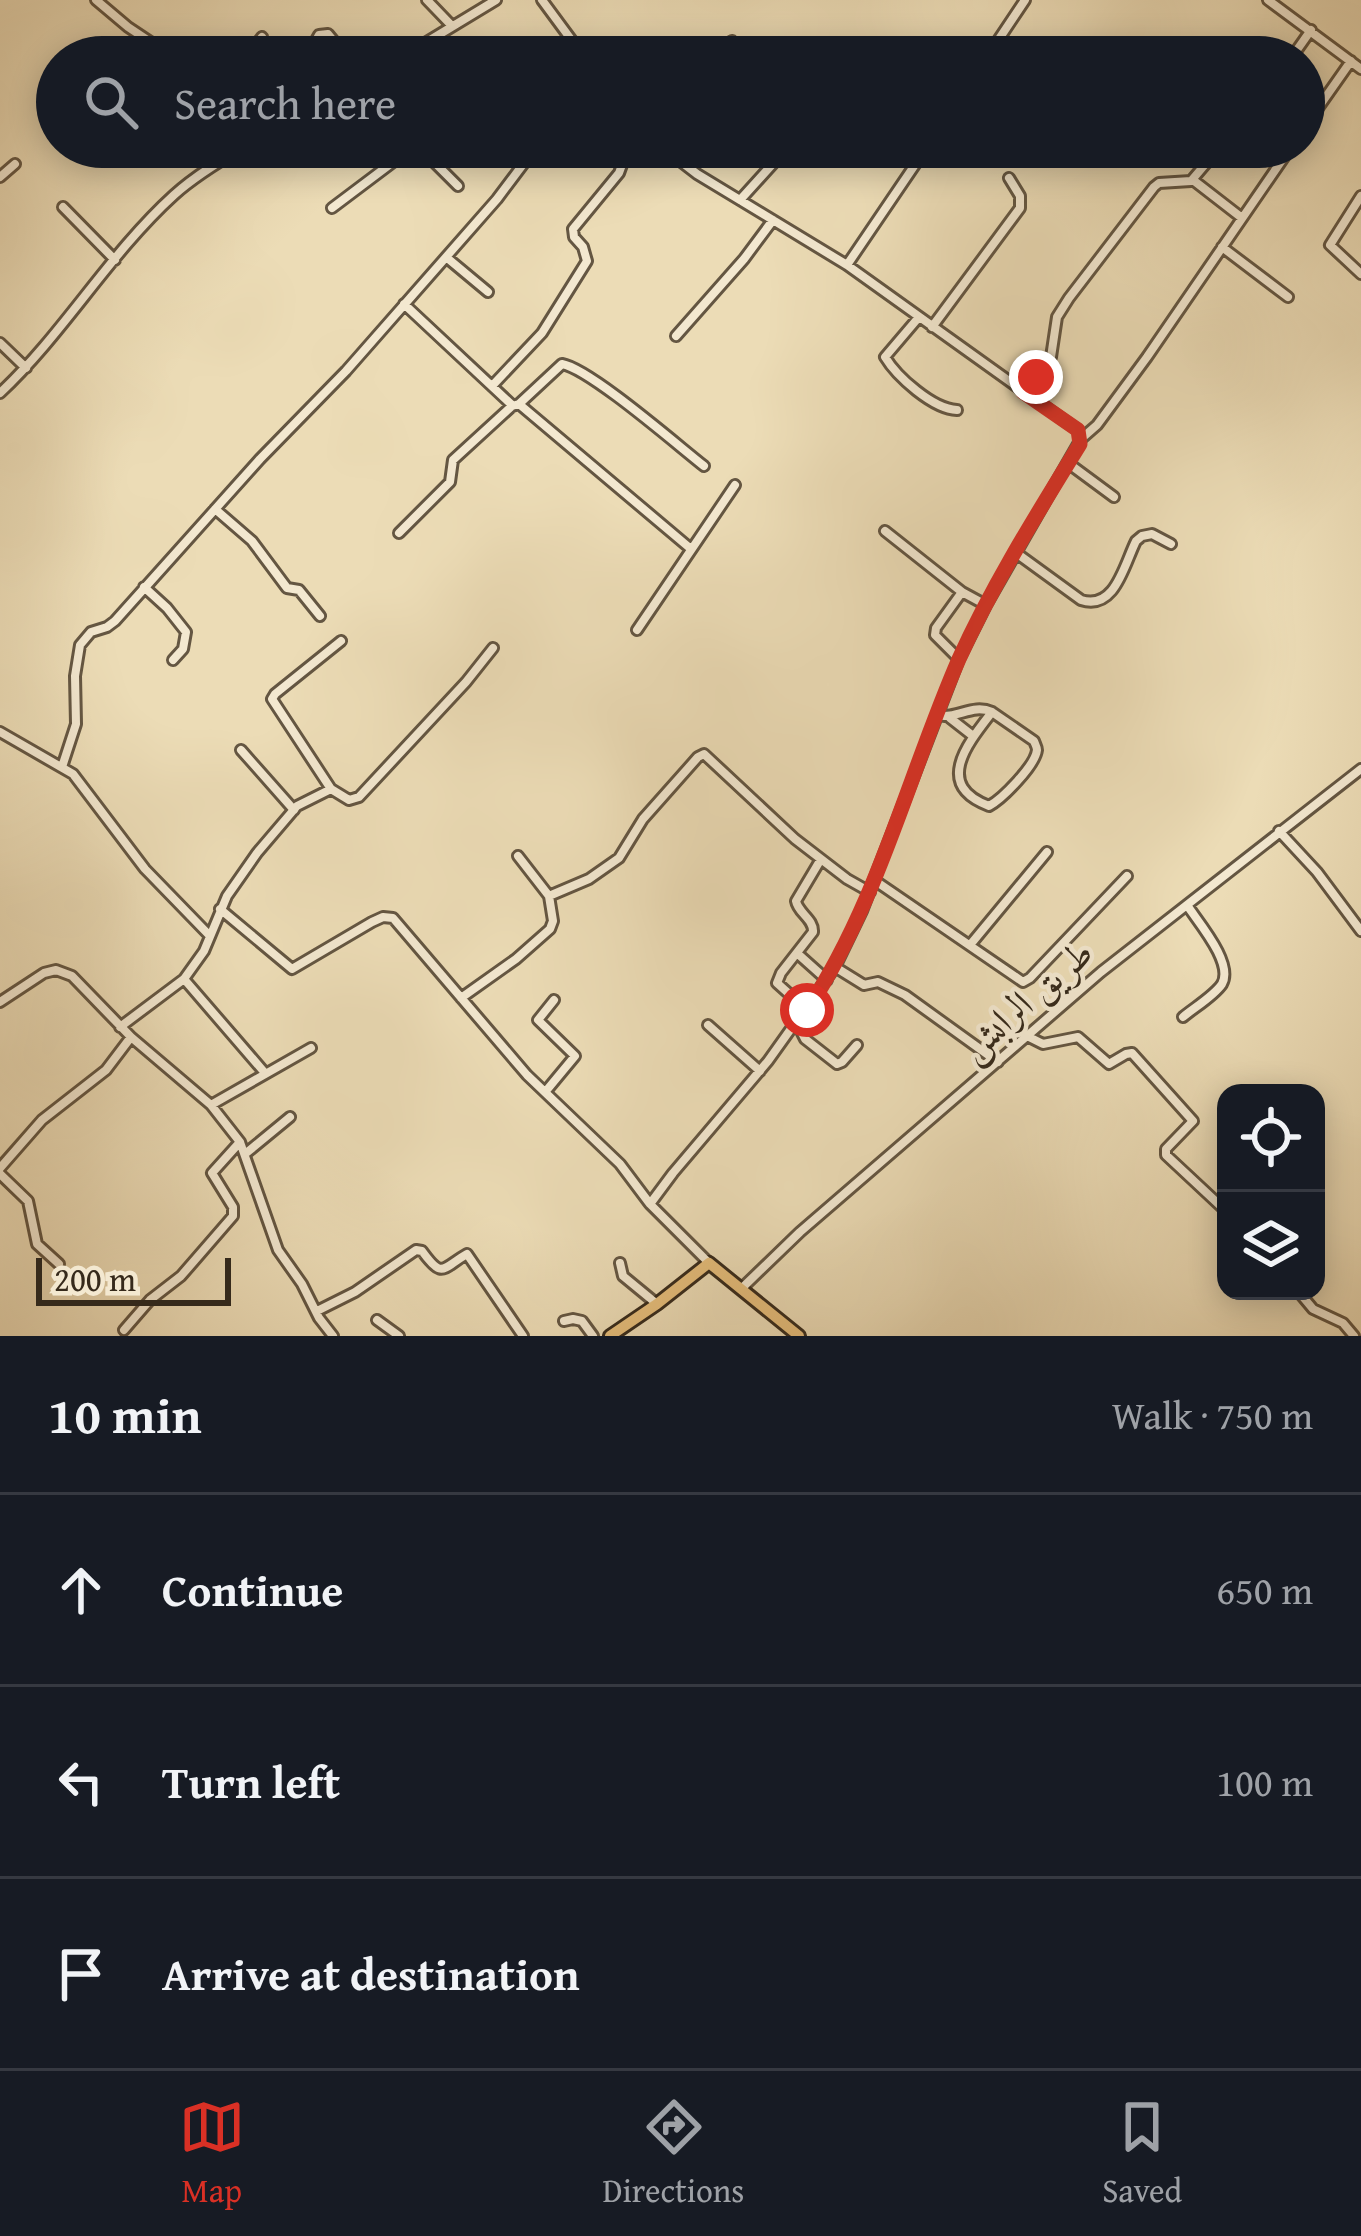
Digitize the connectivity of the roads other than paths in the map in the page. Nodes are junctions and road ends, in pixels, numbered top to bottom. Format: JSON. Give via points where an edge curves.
{"nodes":[{"id":1,"x":97,"y":0,"type":"edge"},
{"id":2,"x":427,"y":0,"type":"edge"},
{"id":3,"x":496,"y":0,"type":"edge"},
{"id":4,"x":542,"y":0,"type":"edge"},
{"id":5,"x":1025,"y":0,"type":"edge"},
{"id":6,"x":1268,"y":0,"type":"edge"},
{"id":7,"x":452,"y":26,"type":"junction"},
{"id":8,"x":1311,"y":30,"type":"junction"},
{"id":9,"x":142,"y":36,"type":"edge"},
{"id":10,"x":436,"y":36,"type":"edge"},
{"id":11,"x":569,"y":36,"type":"edge"},
{"id":12,"x":1001,"y":36,"type":"edge"},
{"id":13,"x":1307,"y":36,"type":"edge"},
{"id":14,"x":1319,"y":36,"type":"edge"},
{"id":15,"x":1325,"y":41,"type":"edge"},
{"id":16,"x":1351,"y":61,"type":"junction"},
{"id":17,"x":1361,"y":69,"type":"edge"},
{"id":18,"x":1325,"y":98,"type":"edge"},
{"id":19,"x":15,"y":164,"type":"dead end"},
{"id":20,"x":211,"y":168,"type":"edge"},
{"id":21,"x":387,"y":168,"type":"edge"},
{"id":22,"x":438,"y":168,"type":"edge"},
{"id":23,"x":520,"y":168,"type":"edge"},
{"id":24,"x":621,"y":168,"type":"edge"},
{"id":25,"x":689,"y":168,"type":"edge"},
{"id":26,"x":769,"y":168,"type":"edge"},
{"id":27,"x":913,"y":168,"type":"edge"},
{"id":28,"x":1203,"y":168,"type":"edge"},
{"id":29,"x":1277,"y":168,"type":"edge"},
{"id":30,"x":0,"y":177,"type":"edge"},
{"id":31,"x":1009,"y":178,"type":"dead end"},
{"id":32,"x":1193,"y":180,"type":"junction"},
{"id":33,"x":458,"y":187,"type":"dead end"},
{"id":34,"x":1361,"y":196,"type":"edge"},
{"id":35,"x":740,"y":200,"type":"junction"},
{"id":36,"x":62,"y":207,"type":"dead end"},
{"id":37,"x":332,"y":208,"type":"dead end"},
{"id":38,"x":1242,"y":218,"type":"junction"},
{"id":39,"x":773,"y":220,"type":"junction"},
{"id":40,"x":1222,"y":248,"type":"junction"},
{"id":41,"x":446,"y":257,"type":"junction"},
{"id":42,"x":115,"y":260,"type":"junction"},
{"id":43,"x":847,"y":266,"type":"junction"},
{"id":44,"x":1361,"y":274,"type":"edge"},
{"id":45,"x":488,"y":292,"type":"dead end"},
{"id":46,"x":1288,"y":297,"type":"dead end"},
{"id":47,"x":404,"y":304,"type":"junction"},
{"id":48,"x":919,"y":317,"type":"junction"},
{"id":49,"x":932,"y":328,"type":"junction"},
{"id":50,"x":676,"y":336,"type":"dead end"},
{"id":51,"x":0,"y":343,"type":"edge"},
{"id":52,"x":26,"y":368,"type":"junction"},
{"id":53,"x":492,"y":386,"type":"junction"},
{"id":54,"x":1023,"y":392,"type":"junction"},
{"id":55,"x":0,"y":394,"type":"edge"},
{"id":56,"x":516,"y":405,"type":"junction"},
{"id":57,"x":957,"y":410,"type":"dead end"},
{"id":58,"x":1081,"y":439,"type":"junction"},
{"id":59,"x":1068,"y":463,"type":"junction"},
{"id":60,"x":704,"y":466,"type":"dead end"},
{"id":61,"x":735,"y":485,"type":"dead end"},
{"id":62,"x":1114,"y":497,"type":"dead end"},
{"id":63,"x":214,"y":509,"type":"junction"},
{"id":64,"x":885,"y":531,"type":"dead end"},
{"id":65,"x":399,"y":533,"type":"dead end"},
{"id":66,"x":1171,"y":544,"type":"dead end"},
{"id":67,"x":691,"y":549,"type":"junction"},
{"id":68,"x":1015,"y":552,"type":"junction"},
{"id":69,"x":144,"y":587,"type":"junction"},
{"id":70,"x":962,"y":592,"type":"junction"},
{"id":71,"x":986,"y":604,"type":"junction"},
{"id":72,"x":320,"y":616,"type":"dead end"},
{"id":73,"x":637,"y":630,"type":"dead end"},
{"id":74,"x":341,"y":641,"type":"dead end"},
{"id":75,"x":493,"y":648,"type":"dead end"},
{"id":76,"x":959,"y":659,"type":"junction"},
{"id":77,"x":172,"y":660,"type":"dead end"},
{"id":78,"x":992,"y":712,"type":"junction"},
{"id":79,"x":938,"y":715,"type":"junction"},
{"id":80,"x":950,"y":718,"type":"junction"},
{"id":81,"x":0,"y":732,"type":"edge"},
{"id":82,"x":973,"y":736,"type":"junction"},
{"id":83,"x":241,"y":750,"type":"dead end"},
{"id":84,"x":62,"y":766,"type":"junction"},
{"id":85,"x":1361,"y":769,"type":"edge"},
{"id":86,"x":331,"y":789,"type":"junction"},
{"id":87,"x":294,"y":810,"type":"junction"},
{"id":88,"x":1279,"y":831,"type":"junction"},
{"id":89,"x":1047,"y":852,"type":"dead end"},
{"id":90,"x":518,"y":856,"type":"dead end"},
{"id":91,"x":821,"y":860,"type":"junction"},
{"id":92,"x":1127,"y":876,"type":"dead end"},
{"id":93,"x":874,"y":880,"type":"junction"},
{"id":94,"x":870,"y":892,"type":"junction"},
{"id":95,"x":549,"y":896,"type":"junction"},
{"id":96,"x":1186,"y":905,"type":"junction"},
{"id":97,"x":220,"y":909,"type":"junction"},
{"id":98,"x":1361,"y":931,"type":"edge"},
{"id":99,"x":210,"y":936,"type":"junction"},
{"id":100,"x":970,"y":945,"type":"junction"},
{"id":101,"x":798,"y":954,"type":"junction"},
{"id":102,"x":835,"y":967,"type":"junction"},
{"id":103,"x":184,"y":980,"type":"junction"},
{"id":104,"x":827,"y":980,"type":"junction"},
{"id":105,"x":461,"y":998,"type":"junction"},
{"id":106,"x":554,"y":1000,"type":"dead end"},
{"id":107,"x":0,"y":1002,"type":"edge"},
{"id":108,"x":807,"y":1010,"type":"junction"},
{"id":109,"x":1184,"y":1017,"type":"dead end"},
{"id":110,"x":797,"y":1023,"type":"junction"},
{"id":111,"x":707,"y":1025,"type":"dead end"},
{"id":112,"x":120,"y":1027,"type":"junction"},
{"id":113,"x":1027,"y":1036,"type":"junction"},
{"id":114,"x":131,"y":1037,"type":"junction"},
{"id":115,"x":857,"y":1045,"type":"dead end"},
{"id":116,"x":311,"y":1048,"type":"dead end"},
{"id":117,"x":998,"y":1062,"type":"junction"},
{"id":118,"x":760,"y":1071,"type":"junction"},
{"id":119,"x":265,"y":1072,"type":"junction"},
{"id":120,"x":546,"y":1092,"type":"junction"},
{"id":121,"x":212,"y":1105,"type":"junction"},
{"id":122,"x":290,"y":1117,"type":"dead end"},
{"id":123,"x":239,"y":1142,"type":"junction"},
{"id":124,"x":244,"y":1154,"type":"junction"},
{"id":125,"x":0,"y":1171,"type":"edge"},
{"id":126,"x":1217,"y":1203,"type":"edge"},
{"id":127,"x":650,"y":1204,"type":"junction"},
{"id":128,"x":620,"y":1263,"type":"dead end"},
{"id":129,"x":709,"y":1263,"type":"junction"},
{"id":130,"x":59,"y":1264,"type":"dead end"},
{"id":131,"x":740,"y":1289,"type":"junction"},
{"id":132,"x":1305,"y":1300,"type":"edge"},
{"id":133,"x":657,"y":1304,"type":"junction"},
{"id":134,"x":316,"y":1311,"type":"junction"},
{"id":135,"x":377,"y":1320,"type":"dead end"},
{"id":136,"x":564,"y":1322,"type":"dead end"},
{"id":137,"x":627,"y":1326,"type":"junction"},
{"id":138,"x":124,"y":1330,"type":"dead end"},
{"id":139,"x":333,"y":1336,"type":"edge"},
{"id":140,"x":399,"y":1336,"type":"edge"},
{"id":141,"x":524,"y":1336,"type":"edge"},
{"id":142,"x":592,"y":1336,"type":"edge"},
{"id":143,"x":610,"y":1336,"type":"edge"},
{"id":144,"x":639,"y":1336,"type":"edge"},
{"id":145,"x":799,"y":1336,"type":"edge"},
{"id":146,"x":1354,"y":1336,"type":"edge"}],
"edges":[{"from":1,"to":9,"type":"street"},
{"from":2,"to":7,"type":"street"},
{"from":3,"to":7,"type":"street"},
{"from":4,"to":11,"type":"street"},
{"from":5,"to":12,"type":"street"},
{"from":6,"to":8,"type":"street"},
{"from":7,"to":10,"type":"street"},
{"from":8,"to":13,"type":"street"},
{"from":8,"to":14,"type":"street"},
{"from":15,"to":16,"type":"street"},
{"from":16,"to":17,"type":"street"},
{"from":16,"to":18,"type":"street"},
{"from":19,"to":30,"type":"street"},
{"from":20,"to":42,"type":"street"},
{"from":21,"to":37,"type":"street"},
{"from":22,"to":33,"type":"street"},
{"from":23,"to":41,"type":"street"},
{"from":24,"to":53,"type":"street","via":[[573,229],[587,261],[542,333]]},
{"from":25,"to":35,"type":"street"},
{"from":26,"to":35,"type":"street"},
{"from":27,"to":43,"type":"street"},
{"from":28,"to":32,"type":"street"},
{"from":29,"to":38,"type":"street"},
{"from":31,"to":49,"type":"street","via":[[1020,208]]},
{"from":32,"to":38,"type":"street"},
{"from":32,"to":54,"type":"street","via":[[1160,183],[1117,232],[1057,317],[1051,357]]},
{"from":34,"to":44,"type":"street","via":[[1330,245]]},
{"from":35,"to":39,"type":"street"},
{"from":36,"to":42,"type":"street"},
{"from":38,"to":40,"type":"street"},
{"from":39,"to":43,"type":"street"},
{"from":39,"to":50,"type":"street"},
{"from":40,"to":46,"type":"street"},
{"from":40,"to":58,"type":"street"},
{"from":41,"to":45,"type":"street"},
{"from":41,"to":47,"type":"street"},
{"from":42,"to":52,"type":"street"},
{"from":43,"to":48,"type":"street"},
{"from":47,"to":53,"type":"street"},
{"from":47,"to":63,"type":"street"},
{"from":48,"to":49,"type":"street"},
{"from":48,"to":57,"type":"street","via":[[885,357],[928,399]]},
{"from":49,"to":54,"type":"street"},
{"from":51,"to":52,"type":"street"},
{"from":52,"to":55,"type":"street"},
{"from":53,"to":56,"type":"street"},
{"from":54,"to":58,"type":"street"},
{"from":56,"to":60,"type":"street","via":[[570,365]]},
{"from":56,"to":65,"type":"street","via":[[453,460],[450,482]]},
{"from":56,"to":67,"type":"street"},
{"from":58,"to":59,"type":"street"},
{"from":59,"to":62,"type":"street"},
{"from":59,"to":68,"type":"street"},
{"from":61,"to":67,"type":"street"},
{"from":63,"to":69,"type":"street"},
{"from":63,"to":72,"type":"street"},
{"from":64,"to":70,"type":"street"},
{"from":66,"to":68,"type":"street","via":[[1152,534],[1138,538],[1111,593],[1091,603]]},
{"from":67,"to":73,"type":"street"},
{"from":68,"to":71,"type":"street"},
{"from":69,"to":77,"type":"street","via":[[186,632]]},
{"from":69,"to":84,"type":"street","via":[[80,645],[76,724]]},
{"from":70,"to":71,"type":"street"},
{"from":70,"to":76,"type":"street","via":[[934,635]]},
{"from":71,"to":76,"type":"street"},
{"from":74,"to":86,"type":"street","via":[[272,699]]},
{"from":75,"to":86,"type":"street","via":[[359,796],[349,800]]},
{"from":76,"to":79,"type":"street"},
{"from":78,"to":80,"type":"street","via":[[978,707]]},
{"from":78,"to":82,"type":"street"},
{"from":78,"to":82,"type":"street","via":[[1037,751],[989,806],[960,778]]},
{"from":79,"to":80,"type":"street"},
{"from":79,"to":93,"type":"street"},
{"from":80,"to":82,"type":"street"},
{"from":81,"to":84,"type":"street"},
{"from":83,"to":87,"type":"street"},
{"from":84,"to":99,"type":"street"},
{"from":85,"to":88,"type":"street","name":"طريق الرابش"},
{"from":86,"to":87,"type":"street"},
{"from":87,"to":97,"type":"street"},
{"from":88,"to":96,"type":"street","name":"طريق الرابش"},
{"from":88,"to":98,"type":"street"},
{"from":89,"to":100,"type":"street"},
{"from":90,"to":95,"type":"street"},
{"from":91,"to":94,"type":"street"},
{"from":91,"to":95,"type":"street","via":[[704,754],[607,868]]},
{"from":91,"to":101,"type":"street","via":[[796,901],[814,928]]},
{"from":92,"to":100,"type":"street","via":[[1026,981]]},
{"from":93,"to":94,"type":"street"},
{"from":93,"to":100,"type":"street"},
{"from":94,"to":102,"type":"street"},
{"from":95,"to":105,"type":"street","via":[[553,921],[545,935]]},
{"from":96,"to":109,"type":"street","via":[[1216,948],[1224,976]]},
{"from":96,"to":113,"type":"street","name":"طريق الرابش"},
{"from":97,"to":99,"type":"street"},
{"from":97,"to":105,"type":"street","via":[[292,969],[390,916]]},
{"from":99,"to":103,"type":"street"},
{"from":101,"to":104,"type":"street"},
{"from":101,"to":108,"type":"street","via":[[777,983]]},
{"from":102,"to":104,"type":"street"},
{"from":102,"to":117,"type":"street","via":[[905,995]]},
{"from":103,"to":112,"type":"street"},
{"from":103,"to":119,"type":"street"},
{"from":104,"to":108,"type":"street"},
{"from":105,"to":120,"type":"street"},
{"from":106,"to":120,"type":"street","via":[[538,1020],[575,1056]]},
{"from":107,"to":112,"type":"street","via":[[56,970],[72,976]]},
{"from":108,"to":110,"type":"street"},
{"from":110,"to":115,"type":"street","via":[[837,1064]]},
{"from":110,"to":118,"type":"street"},
{"from":111,"to":118,"type":"street"},
{"from":112,"to":114,"type":"street"},
{"from":113,"to":117,"type":"street","name":"طريق الرابش"},
{"from":113,"to":126,"type":"street","via":[[1043,1044],[1078,1037],[1109,1064],[1132,1053],[1193,1121],[1166,1155]]},
{"from":114,"to":121,"type":"street"},
{"from":114,"to":125,"type":"street"},
{"from":116,"to":119,"type":"street"},
{"from":117,"to":131,"type":"street","name":"طريق الرابش"},
{"from":118,"to":127,"type":"street"},
{"from":119,"to":121,"type":"street"},
{"from":120,"to":127,"type":"street"},
{"from":121,"to":123,"type":"street"},
{"from":122,"to":124,"type":"street"},
{"from":123,"to":124,"type":"street"},
{"from":123,"to":138,"type":"street","via":[[212,1173],[233,1216]]},
{"from":124,"to":134,"type":"street","via":[[278,1250]]},
{"from":125,"to":130,"type":"street","via":[[28,1201],[37,1244]]},
{"from":127,"to":129,"type":"street"},
{"from":128,"to":133,"type":"street","via":[[623,1276]]},
{"from":129,"to":131,"type":"main road"},
{"from":129,"to":133,"type":"main road"},
{"from":131,"to":145,"type":"main road"},
{"from":132,"to":146,"type":"street"},
{"from":133,"to":137,"type":"main road"},
{"from":134,"to":139,"type":"street"},
{"from":134,"to":141,"type":"street","via":[[416,1250],[439,1270],[467,1254]]},
{"from":135,"to":140,"type":"street"},
{"from":136,"to":142,"type":"street","via":[[582,1321]]},
{"from":137,"to":143,"type":"main road"},
{"from":137,"to":144,"type":"street"}]}
